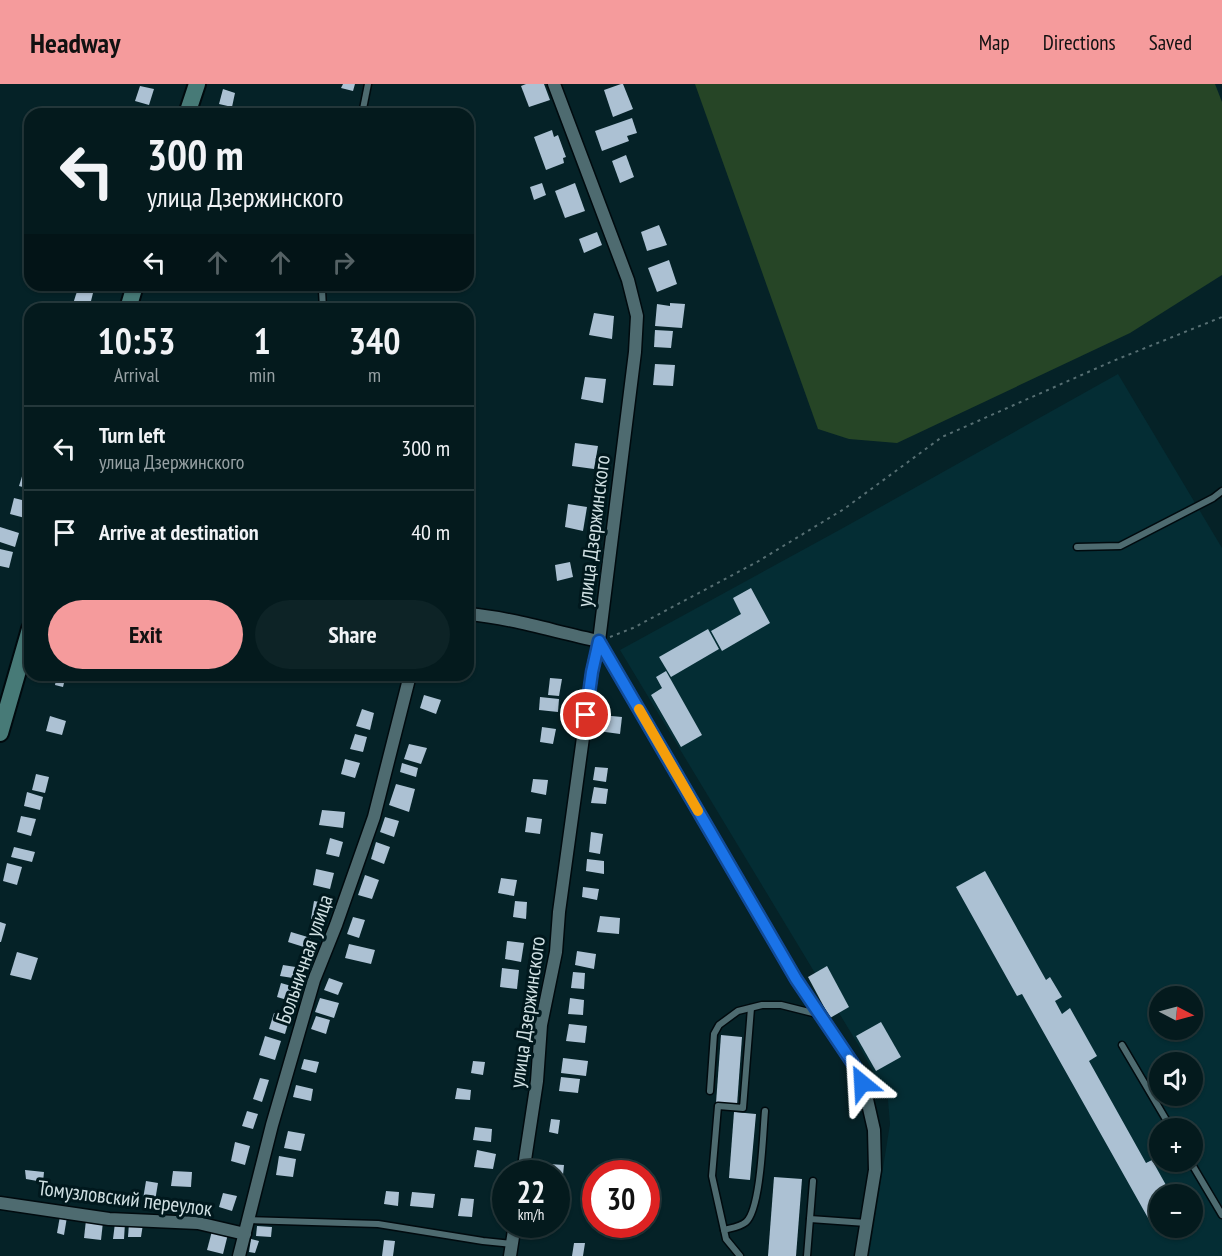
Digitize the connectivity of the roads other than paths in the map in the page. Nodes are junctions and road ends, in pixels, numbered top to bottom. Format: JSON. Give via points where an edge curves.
{"nodes":[{"id":1,"x":197,"y":84,"type":"edge"},
{"id":2,"x":368,"y":84,"type":"edge"},
{"id":3,"x":554,"y":84,"type":"edge"},
{"id":4,"x":190,"y":108,"type":"edge"},
{"id":5,"x":363,"y":108,"type":"edge"},
{"id":6,"x":1222,"y":491,"type":"edge"},
{"id":7,"x":1077,"y":547,"type":"dead end"},
{"id":8,"x":474,"y":614,"type":"edge"},
{"id":9,"x":599,"y":641,"type":"junction"},
{"id":10,"x":24,"y":648,"type":"edge"},
{"id":11,"x":408,"y":681,"type":"edge"},
{"id":12,"x":1,"y":722,"type":"edge"},
{"id":13,"x":751,"y":1008,"type":"junction"},
{"id":14,"x":821,"y":1015,"type":"junction"},
{"id":15,"x":1122,"y":1045,"type":"dead end"},
{"id":16,"x":710,"y":1090,"type":"dead end"},
{"id":17,"x":765,"y":1111,"type":"dead end"},
{"id":18,"x":1165,"y":1118,"type":"edge"},
{"id":19,"x":525,"y":1160,"type":"edge"},
{"id":20,"x":1197,"y":1172,"type":"edge"},
{"id":21,"x":813,"y":1181,"type":"dead end"},
{"id":22,"x":0,"y":1203,"type":"edge"},
{"id":23,"x":1222,"y":1215,"type":"edge"},
{"id":24,"x":810,"y":1219,"type":"junction"},
{"id":25,"x":249,"y":1220,"type":"junction"},
{"id":26,"x":866,"y":1223,"type":"junction"},
{"id":27,"x":724,"y":1230,"type":"junction"},
{"id":28,"x":245,"y":1234,"type":"junction"},
{"id":29,"x":511,"y":1250,"type":"edge"},
{"id":30,"x":239,"y":1256,"type":"edge"},
{"id":31,"x":740,"y":1256,"type":"edge"},
{"id":32,"x":807,"y":1256,"type":"edge"},
{"id":33,"x":861,"y":1256,"type":"edge"}],
"edges":[{"from":1,"to":4,"type":"main road"},
{"from":2,"to":5,"type":"lane"},
{"from":3,"to":9,"type":"street","name":"улица Дзержинского","via":[[638,316]]},
{"from":6,"to":7,"type":"lane","via":[[1120,546]]},
{"from":8,"to":9,"type":"street"},
{"from":9,"to":14,"type":"street","via":[[796,979]]},
{"from":9,"to":19,"type":"street","name":"улица Дзержинского","via":[[556,952],[541,1025]]},
{"from":10,"to":12,"type":"main road"},
{"from":11,"to":25,"type":"street","name":"Больничная улица","via":[[374,817],[314,980]]},
{"from":13,"to":14,"type":"lane","via":[[781,1005]]},
{"from":13,"to":16,"type":"lane","via":[[738,1011],[719,1025],[714,1034]]},
{"from":13,"to":27,"type":"lane","via":[[743,1108],[718,1106],[712,1176]]},
{"from":14,"to":26,"type":"street","via":[[858,1071],[874,1130],[875,1170]]},
{"from":15,"to":18,"type":"lane"},
{"from":17,"to":27,"type":"lane","via":[[753,1212],[739,1226]]},
{"from":20,"to":23,"type":"lane"},
{"from":21,"to":24,"type":"lane"},
{"from":22,"to":28,"type":"street","name":"Томузловский переулок","via":[[109,1219],[198,1223]]},
{"from":24,"to":26,"type":"lane"},
{"from":24,"to":32,"type":"lane"},
{"from":25,"to":28,"type":"street","name":"Больничная улица"},
{"from":25,"to":29,"type":"lane","via":[[378,1224],[483,1241]]},
{"from":26,"to":33,"type":"street"},
{"from":27,"to":31,"type":"lane","via":[[726,1239]]},
{"from":28,"to":30,"type":"street","name":"Больничная улица"}]}
